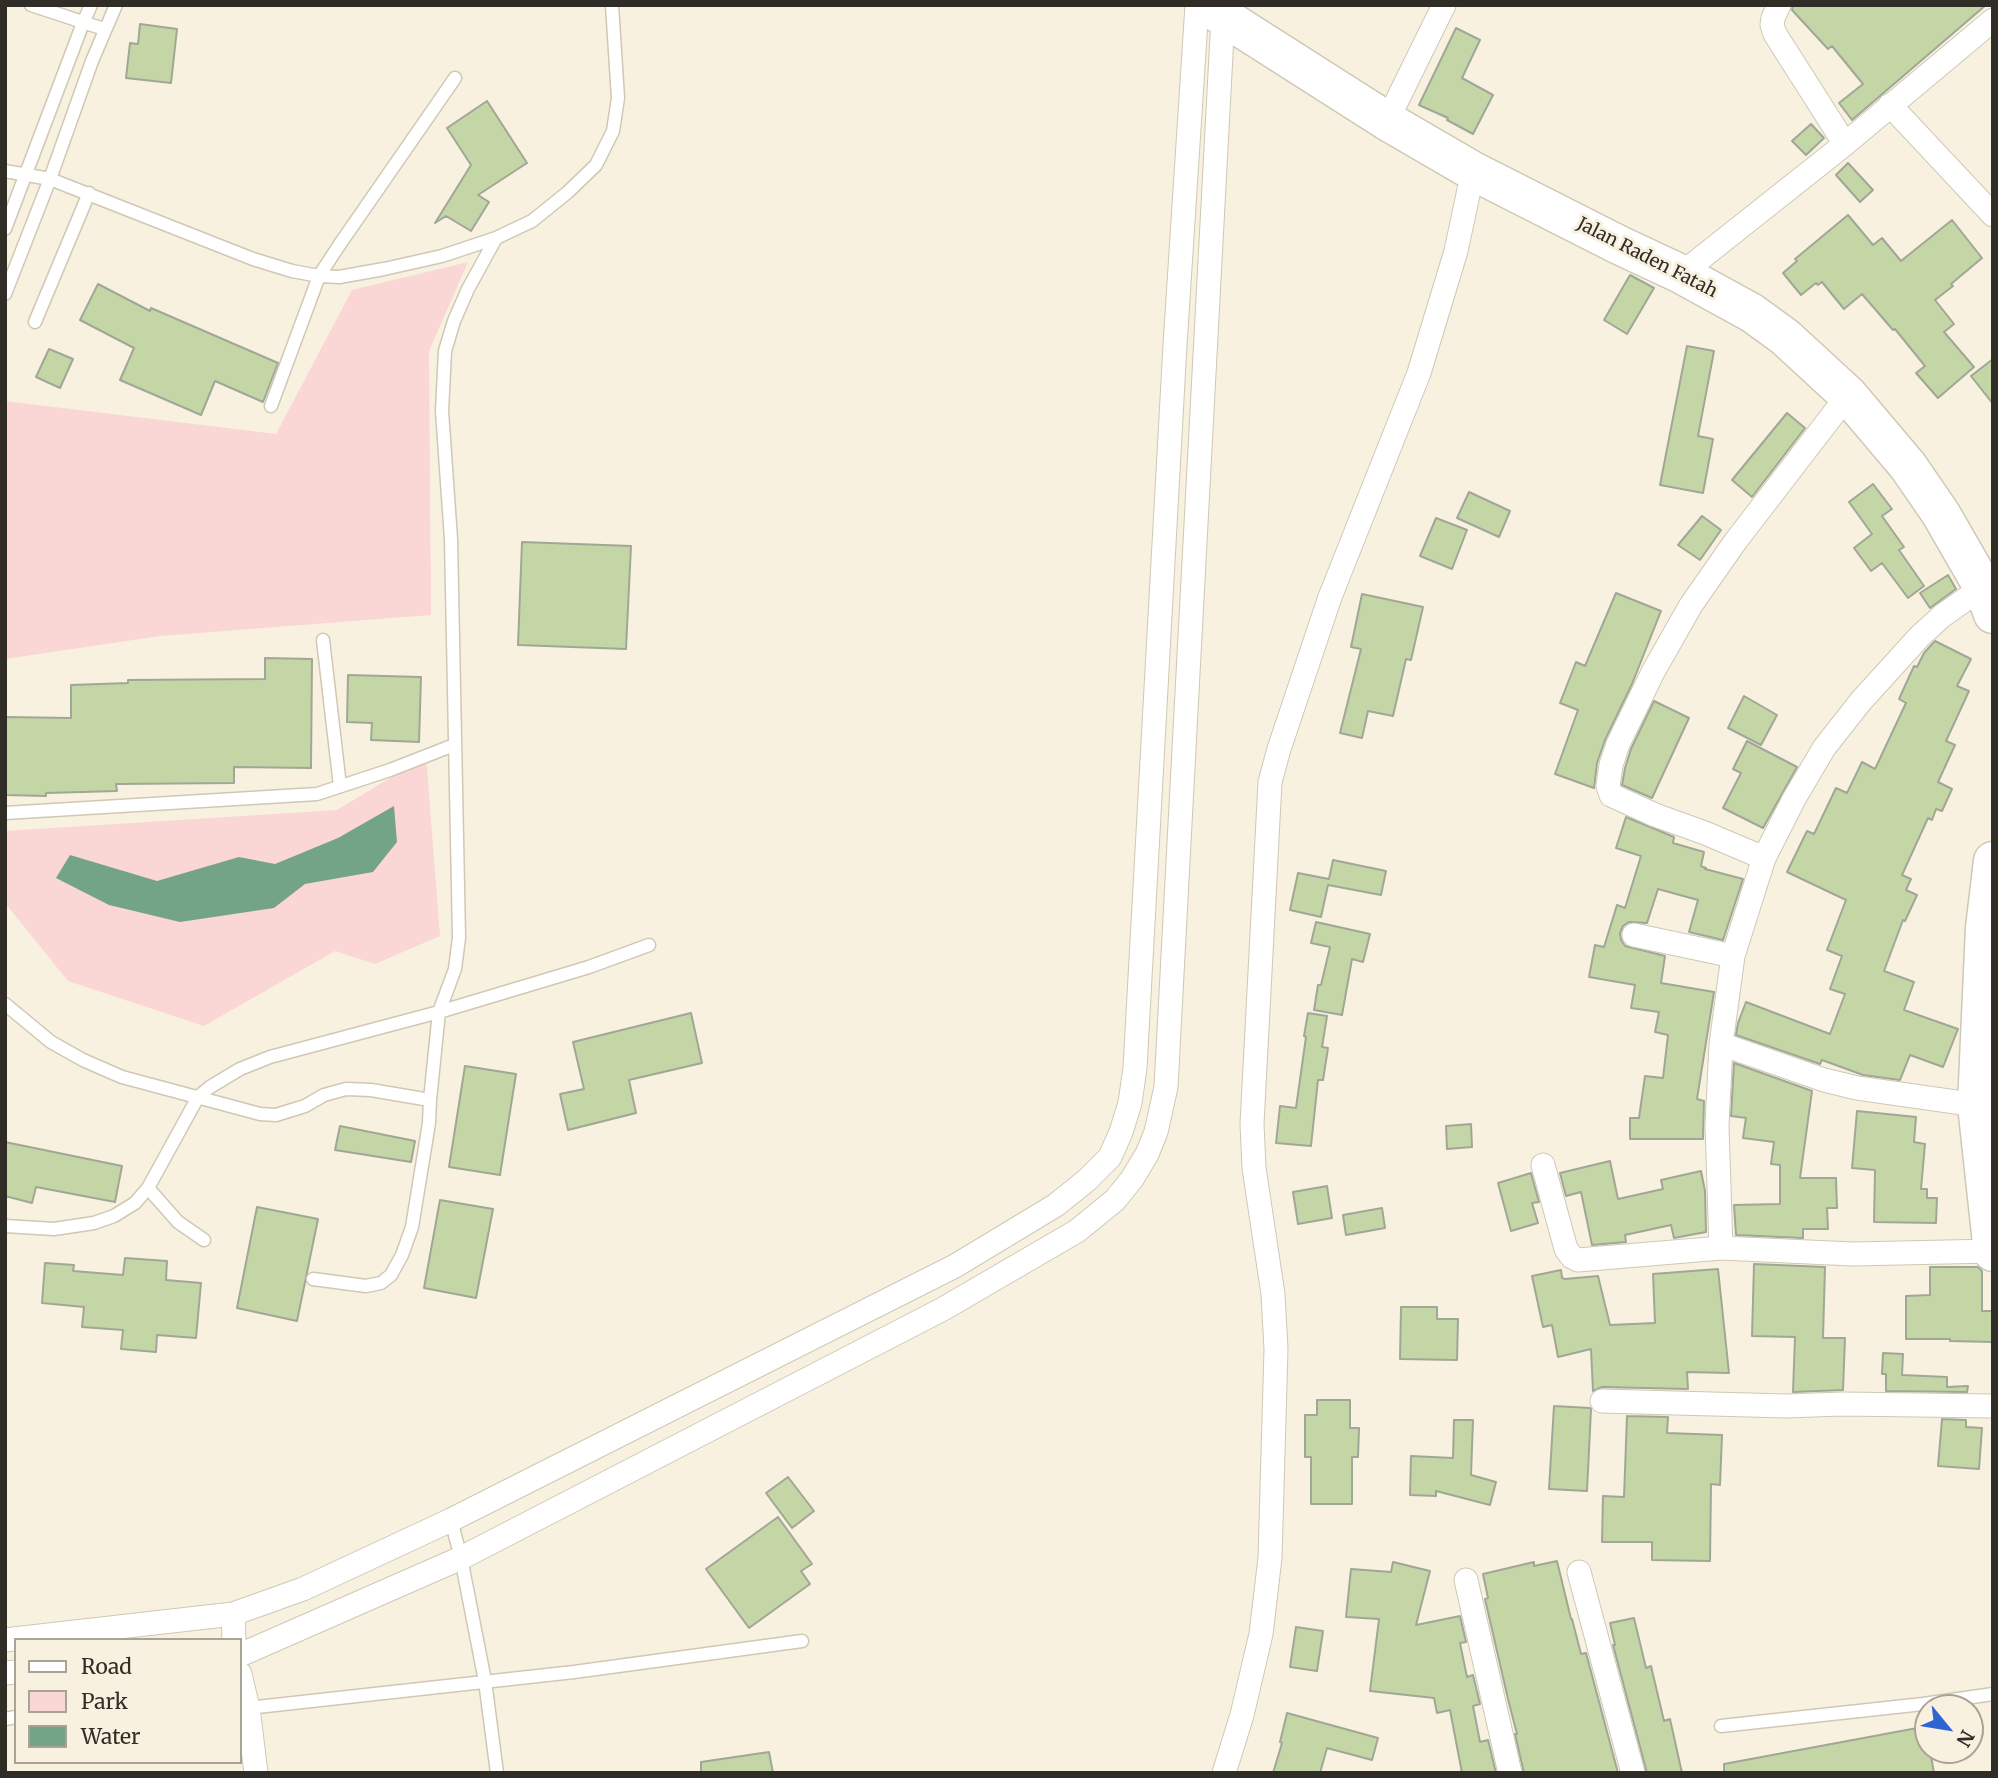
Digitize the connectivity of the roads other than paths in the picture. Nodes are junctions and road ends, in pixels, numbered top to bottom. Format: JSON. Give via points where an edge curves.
{"nodes":[{"id":1,"x":31,"y":5,"type":"edge"},
{"id":2,"x":91,"y":5,"type":"edge"},
{"id":3,"x":116,"y":5,"type":"edge"},
{"id":4,"x":612,"y":5,"type":"edge"},
{"id":5,"x":1444,"y":5,"type":"edge"},
{"id":6,"x":1779,"y":5,"type":"edge"},
{"id":7,"x":1209,"y":9,"type":"edge"},
{"id":8,"x":1993,"y":20,"type":"edge"},
{"id":9,"x":83,"y":23,"type":"junction"},
{"id":10,"x":104,"y":29,"type":"junction"},
{"id":11,"x":455,"y":78,"type":"dead end"},
{"id":12,"x":1890,"y":105,"type":"junction"},
{"id":13,"x":1387,"y":121,"type":"junction"},
{"id":14,"x":1845,"y":144,"type":"junction"},
{"id":15,"x":1188,"y":146,"type":"junction"},
{"id":16,"x":1216,"y":150,"type":"junction"},
{"id":17,"x":5,"y":171,"type":"edge"},
{"id":18,"x":1473,"y":171,"type":"junction"},
{"id":19,"x":26,"y":176,"type":"junction"},
{"id":20,"x":50,"y":178,"type":"junction"},
{"id":21,"x":89,"y":193,"type":"junction"},
{"id":22,"x":1993,"y":215,"type":"edge"},
{"id":23,"x":5,"y":229,"type":"edge"},
{"id":24,"x":495,"y":238,"type":"junction"},
{"id":25,"x":1681,"y":274,"type":"junction"},
{"id":26,"x":320,"y":276,"type":"junction"},
{"id":27,"x":5,"y":294,"type":"edge"},
{"id":28,"x":35,"y":322,"type":"dead end"},
{"id":29,"x":1848,"y":394,"type":"junction"},
{"id":30,"x":271,"y":406,"type":"dead end"},
{"id":31,"x":1988,"y":601,"type":"edge"},
{"id":32,"x":323,"y":640,"type":"dead end"},
{"id":33,"x":454,"y":745,"type":"junction"},
{"id":34,"x":340,"y":786,"type":"junction"},
{"id":35,"x":5,"y":813,"type":"edge"},
{"id":36,"x":1764,"y":858,"type":"junction"},
{"id":37,"x":1993,"y":861,"type":"edge"},
{"id":38,"x":1989,"y":928,"type":"edge"},
{"id":39,"x":1634,"y":935,"type":"dead end"},
{"id":40,"x":649,"y":945,"type":"dead end"},
{"id":41,"x":1733,"y":956,"type":"junction"},
{"id":42,"x":5,"y":1004,"type":"edge"},
{"id":43,"x":439,"y":1012,"type":"junction"},
{"id":44,"x":1721,"y":1044,"type":"junction"},
{"id":45,"x":198,"y":1097,"type":"junction"},
{"id":46,"x":430,"y":1100,"type":"junction"},
{"id":47,"x":1977,"y":1105,"type":"junction"},
{"id":48,"x":1543,"y":1165,"type":"dead end"},
{"id":49,"x":148,"y":1188,"type":"junction"},
{"id":50,"x":5,"y":1226,"type":"edge"},
{"id":51,"x":204,"y":1240,"type":"dead end"},
{"id":52,"x":1721,"y":1248,"type":"junction"},
{"id":53,"x":1993,"y":1251,"type":"edge"},
{"id":54,"x":313,"y":1279,"type":"dead end"},
{"id":55,"x":1602,"y":1401,"type":"dead end"},
{"id":56,"x":1993,"y":1406,"type":"edge"},
{"id":57,"x":451,"y":1520,"type":"junction"},
{"id":58,"x":461,"y":1558,"type":"junction"},
{"id":59,"x":1579,"y":1572,"type":"dead end"},
{"id":60,"x":1466,"y":1580,"type":"dead end"},
{"id":61,"x":233,"y":1614,"type":"junction"},
{"id":62,"x":23,"y":1638,"type":"edge"},
{"id":63,"x":234,"y":1638,"type":"edge"},
{"id":64,"x":802,"y":1641,"type":"dead end"},
{"id":65,"x":242,"y":1654,"type":"edge"},
{"id":66,"x":485,"y":1681,"type":"junction"},
{"id":67,"x":242,"y":1683,"type":"edge"},
{"id":68,"x":1993,"y":1694,"type":"edge"},
{"id":69,"x":248,"y":1709,"type":"junction"},
{"id":70,"x":1721,"y":1726,"type":"dead end"},
{"id":71,"x":256,"y":1773,"type":"edge"},
{"id":72,"x":497,"y":1773,"type":"edge"},
{"id":73,"x":1224,"y":1773,"type":"edge"},
{"id":74,"x":1510,"y":1773,"type":"edge"},
{"id":75,"x":1633,"y":1773,"type":"edge"}],
"edges":[{"from":1,"to":9,"type":"lane"},
{"from":2,"to":9,"type":"lane"},
{"from":3,"to":10,"type":"lane"},
{"from":4,"to":24,"type":"lane","via":[[618,98],[613,131],[596,165],[532,221]]},
{"from":5,"to":13,"type":"street"},
{"from":6,"to":14,"type":"street","via":[[1772,24],[1775,34]]},
{"from":7,"to":13,"type":"highway","name":"Jalan Raden Fatah"},
{"from":7,"to":15,"type":"street"},
{"from":7,"to":16,"type":"street"},
{"from":8,"to":12,"type":"street"},
{"from":9,"to":10,"type":"lane"},
{"from":9,"to":19,"type":"lane"},
{"from":10,"to":20,"type":"lane"},
{"from":11,"to":26,"type":"lane"},
{"from":12,"to":14,"type":"street"},
{"from":12,"to":22,"type":"street"},
{"from":13,"to":18,"type":"highway","name":"Jalan Raden Fatah"},
{"from":14,"to":25,"type":"street"},
{"from":15,"to":16,"type":"street"},
{"from":15,"to":57,"type":"street","via":[[1135,1068],[1130,1103],[1110,1157],[1056,1205],[955,1266]]},
{"from":16,"to":58,"type":"street","via":[[1166,1087],[1147,1154],[1115,1200],[1077,1231],[943,1309]]},
{"from":17,"to":19,"type":"lane"},
{"from":18,"to":25,"type":"highway","name":"Jalan Raden Fatah"},
{"from":18,"to":73,"type":"street","via":[[1456,251],[1419,373],[1330,597],[1270,782],[1252,1124],[1276,1349],[1270,1558],[1261,1634]]},
{"from":19,"to":20,"type":"lane"},
{"from":19,"to":23,"type":"lane"},
{"from":20,"to":21,"type":"lane"},
{"from":20,"to":27,"type":"lane"},
{"from":21,"to":26,"type":"lane","via":[[253,259]]},
{"from":21,"to":28,"type":"lane"},
{"from":24,"to":26,"type":"lane","via":[[384,269]]},
{"from":24,"to":33,"type":"lane","via":[[454,321],[445,351],[442,411],[451,539]]},
{"from":25,"to":29,"type":"highway","name":"Jalan Raden Fatah","via":[[1752,313]]},
{"from":26,"to":30,"type":"lane"},
{"from":29,"to":31,"type":"highway","name":"Jalan Raden Fatah","via":[[1941,514]]},
{"from":29,"to":36,"type":"street","via":[[1691,605],[1653,672],[1611,765],[1611,795]]},
{"from":31,"to":36,"type":"street","via":[[1934,623],[1861,701],[1824,748]]},
{"from":32,"to":34,"type":"lane"},
{"from":33,"to":34,"type":"lane"},
{"from":33,"to":43,"type":"lane","via":[[459,938],[455,969]]},
{"from":34,"to":35,"type":"lane","via":[[317,794]]},
{"from":36,"to":41,"type":"street"},
{"from":37,"to":38,"type":"highway"},
{"from":38,"to":47,"type":"highway"},
{"from":39,"to":41,"type":"street"},
{"from":40,"to":43,"type":"lane"},
{"from":41,"to":44,"type":"street"},
{"from":42,"to":45,"type":"lane","via":[[51,1042],[83,1060],[122,1077]]},
{"from":43,"to":45,"type":"lane","via":[[270,1057],[240,1069]]},
{"from":43,"to":46,"type":"lane"},
{"from":44,"to":47,"type":"street","via":[[1857,1088]]},
{"from":44,"to":52,"type":"street","via":[[1717,1163]]},
{"from":45,"to":46,"type":"lane","via":[[276,1115],[346,1089]]},
{"from":45,"to":49,"type":"lane"},
{"from":46,"to":54,"type":"lane","via":[[412,1227],[391,1275],[366,1286]]},
{"from":47,"to":53,"type":"highway"},
{"from":48,"to":52,"type":"street","via":[[1566,1249],[1578,1260]]},
{"from":49,"to":50,"type":"lane","via":[[135,1203],[94,1223],[54,1229]]},
{"from":49,"to":51,"type":"lane","via":[[178,1222]]},
{"from":52,"to":53,"type":"street","via":[[1853,1254]]},
{"from":55,"to":56,"type":"street"},
{"from":57,"to":58,"type":"lane"},
{"from":57,"to":61,"type":"street","via":[[303,1589]]},
{"from":58,"to":65,"type":"street"},
{"from":58,"to":66,"type":"lane"},
{"from":59,"to":75,"type":"street"},
{"from":60,"to":74,"type":"street"},
{"from":61,"to":62,"type":"street"},
{"from":61,"to":63,"type":"street"},
{"from":64,"to":66,"type":"lane"},
{"from":66,"to":69,"type":"lane"},
{"from":66,"to":72,"type":"lane"},
{"from":67,"to":69,"type":"street"},
{"from":68,"to":70,"type":"lane"},
{"from":69,"to":71,"type":"street"}]}
